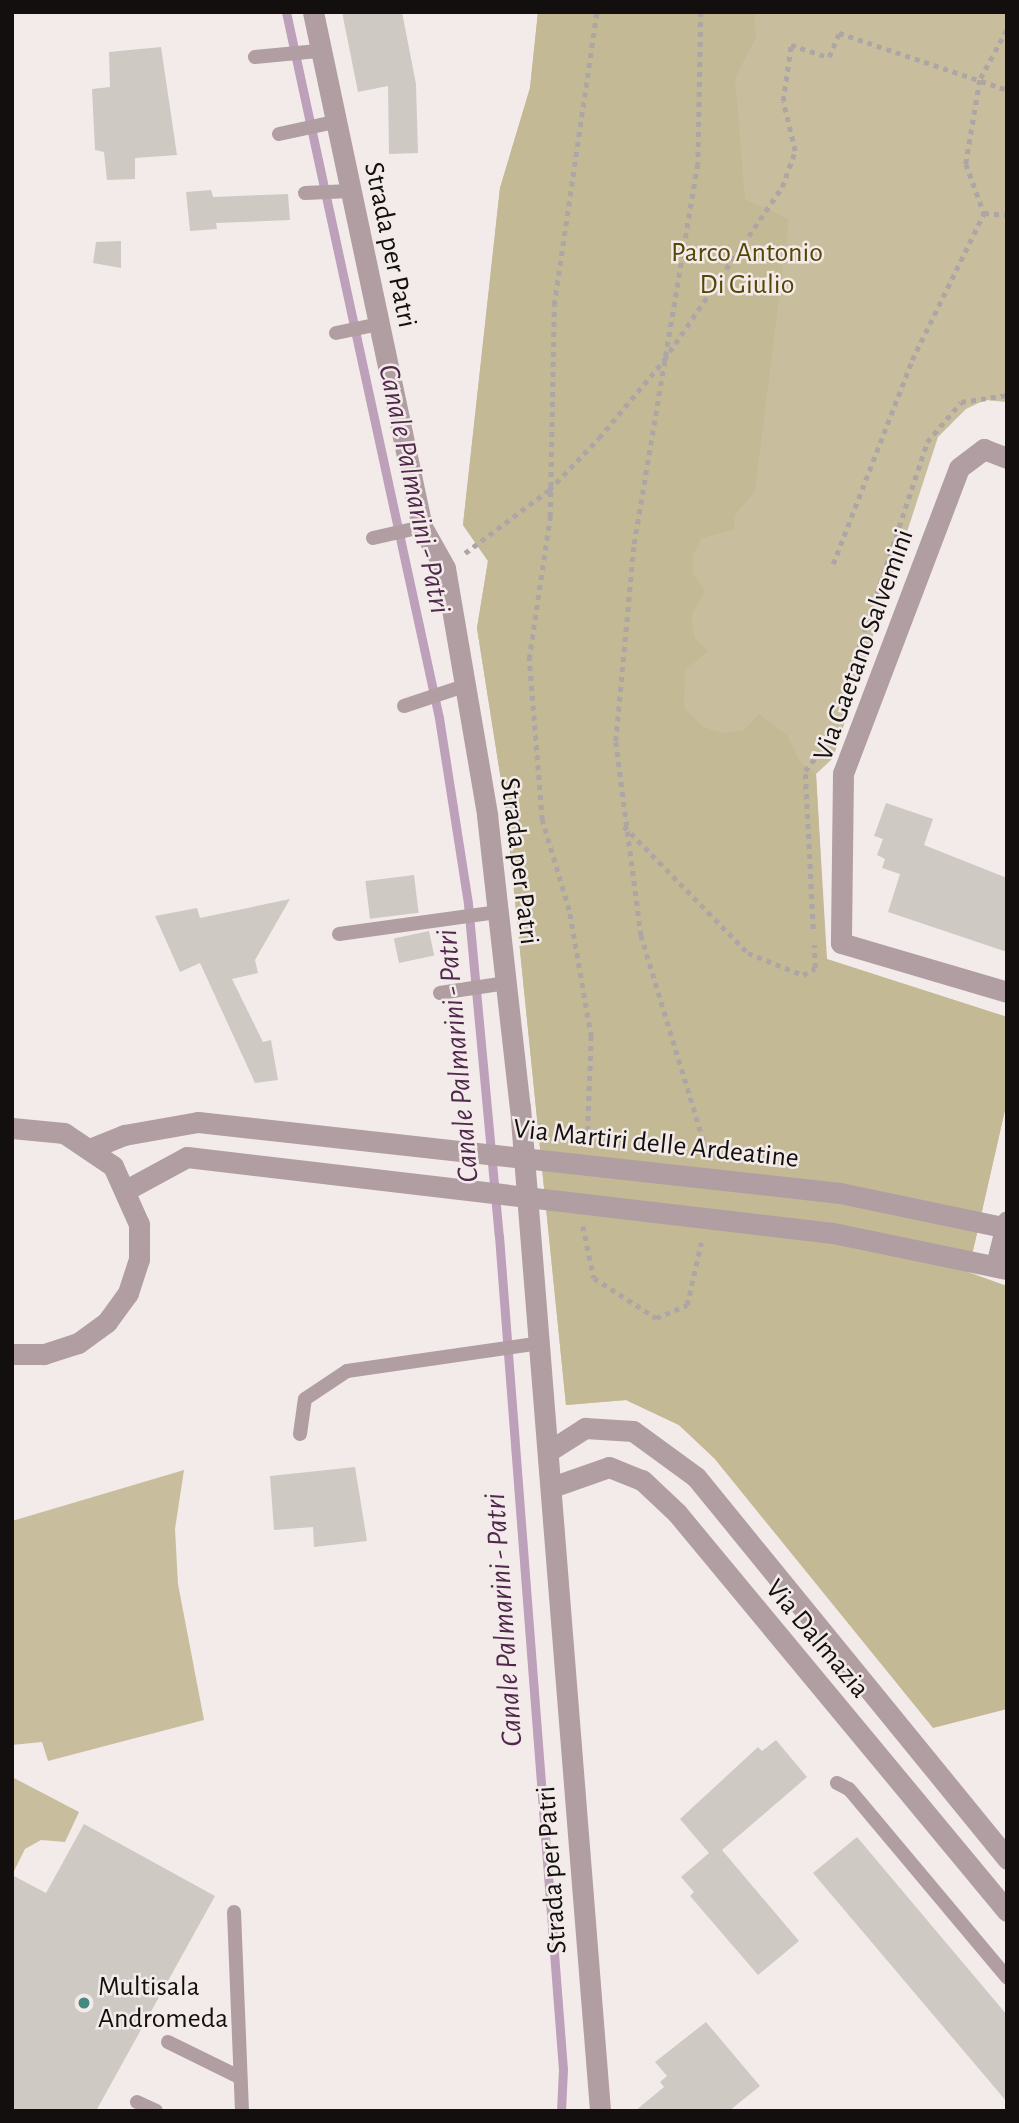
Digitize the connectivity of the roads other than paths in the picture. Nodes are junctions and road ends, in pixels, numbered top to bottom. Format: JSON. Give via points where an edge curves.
{"nodes":[{"id":1,"x":313,"y":12,"type":"edge"},
{"id":2,"x":313,"y":51,"type":"junction"},
{"id":3,"x":255,"y":57,"type":"dead end"},
{"id":4,"x":328,"y":123,"type":"junction"},
{"id":5,"x":279,"y":134,"type":"dead end"},
{"id":6,"x":344,"y":191,"type":"junction"},
{"id":7,"x":310,"y":194,"type":"dead end"},
{"id":8,"x":379,"y":324,"type":"junction"},
{"id":9,"x":337,"y":333,"type":"dead end"},
{"id":10,"x":1007,"y":457,"type":"edge"},
{"id":11,"x":417,"y":528,"type":"junction"},
{"id":12,"x":379,"y":536,"type":"dead end"},
{"id":13,"x":454,"y":689,"type":"junction"},
{"id":14,"x":411,"y":702,"type":"dead end"},
{"id":15,"x":489,"y":912,"type":"junction"},
{"id":16,"x":339,"y":934,"type":"dead end"},
{"id":17,"x":498,"y":984,"type":"junction"},
{"id":18,"x":1007,"y":992,"type":"edge"},
{"id":19,"x":440,"y":993,"type":"dead end"},
{"id":20,"x":12,"y":1113,"type":"edge"},
{"id":21,"x":23,"y":1128,"type":"edge"},
{"id":22,"x":92,"y":1148,"type":"junction"},
{"id":23,"x":128,"y":1189,"type":"junction"},
{"id":24,"x":1006,"y":1226,"type":"edge"},
{"id":25,"x":1001,"y":1267,"type":"edge"},
{"id":26,"x":535,"y":1345,"type":"junction"},
{"id":27,"x":12,"y":1354,"type":"edge"},
{"id":28,"x":300,"y":1434,"type":"dead end"},
{"id":29,"x":549,"y":1451,"type":"junction"},
{"id":30,"x":552,"y":1487,"type":"junction"},
{"id":31,"x":837,"y":1783,"type":"dead end"},
{"id":32,"x":1007,"y":1859,"type":"edge"},
{"id":33,"x":1007,"y":1911,"type":"edge"},
{"id":34,"x":234,"y":1912,"type":"dead end"},
{"id":35,"x":1007,"y":1977,"type":"edge"},
{"id":36,"x":168,"y":2042,"type":"dead end"},
{"id":37,"x":239,"y":2077,"type":"junction"},
{"id":38,"x":137,"y":2102,"type":"dead end"},
{"id":39,"x":156,"y":2111,"type":"edge"},
{"id":40,"x":242,"y":2111,"type":"edge"},
{"id":41,"x":600,"y":2111,"type":"edge"}],
"edges":[{"from":1,"to":2,"type":"street","name":"Strada per Patri"},
{"from":2,"to":3,"type":"lane"},
{"from":2,"to":4,"type":"street","name":"Strada per Patri"},
{"from":4,"to":5,"type":"lane"},
{"from":4,"to":6,"type":"street","name":"Strada per Patri"},
{"from":6,"to":7,"type":"lane"},
{"from":6,"to":8,"type":"street","name":"Strada per Patri"},
{"from":8,"to":9,"type":"lane"},
{"from":8,"to":11,"type":"street","name":"Strada per Patri"},
{"from":10,"to":18,"type":"street","name":"Via Gaetano Salvemini","via":[[984,449],[959,468],[843,773],[841,943]]},
{"from":11,"to":12,"type":"lane"},
{"from":11,"to":13,"type":"street","name":"Strada per Patri","via":[[445,568]]},
{"from":13,"to":14,"type":"lane"},
{"from":13,"to":15,"type":"street","name":"Strada per Patri"},
{"from":15,"to":16,"type":"lane"},
{"from":15,"to":17,"type":"street","name":"Strada per Patri"},
{"from":17,"to":19,"type":"lane"},
{"from":17,"to":26,"type":"street","name":"Strada per Patri"},
{"from":20,"to":21,"type":"street"},
{"from":21,"to":22,"type":"street"},
{"from":22,"to":23,"type":"street"},
{"from":22,"to":24,"type":"street","name":"Via Martiri delle Ardeatine","via":[[124,1135],[198,1122],[840,1193]]},
{"from":23,"to":25,"type":"street","via":[[187,1157],[833,1233]]},
{"from":23,"to":27,"type":"street","via":[[139,1224],[139,1259],[128,1293],[107,1322],[78,1343],[44,1354]]},
{"from":24,"to":25,"type":"street"},
{"from":26,"to":28,"type":"lane","via":[[347,1371],[304,1399]]},
{"from":26,"to":29,"type":"street","name":"Strada per Patri"},
{"from":29,"to":30,"type":"street","name":"Strada per Patri"},
{"from":29,"to":32,"type":"street","name":"Via Dalmazia","via":[[585,1428],[633,1431],[696,1477]]},
{"from":30,"to":33,"type":"street","name":"Via Dalmazia","via":[[609,1467],[642,1480],[677,1513]]},
{"from":30,"to":41,"type":"street","name":"Strada per Patri"},
{"from":31,"to":35,"type":"lane","via":[[849,1789]]},
{"from":34,"to":37,"type":"lane"},
{"from":36,"to":37,"type":"lane"},
{"from":37,"to":40,"type":"lane"},
{"from":38,"to":39,"type":"lane"}]}
